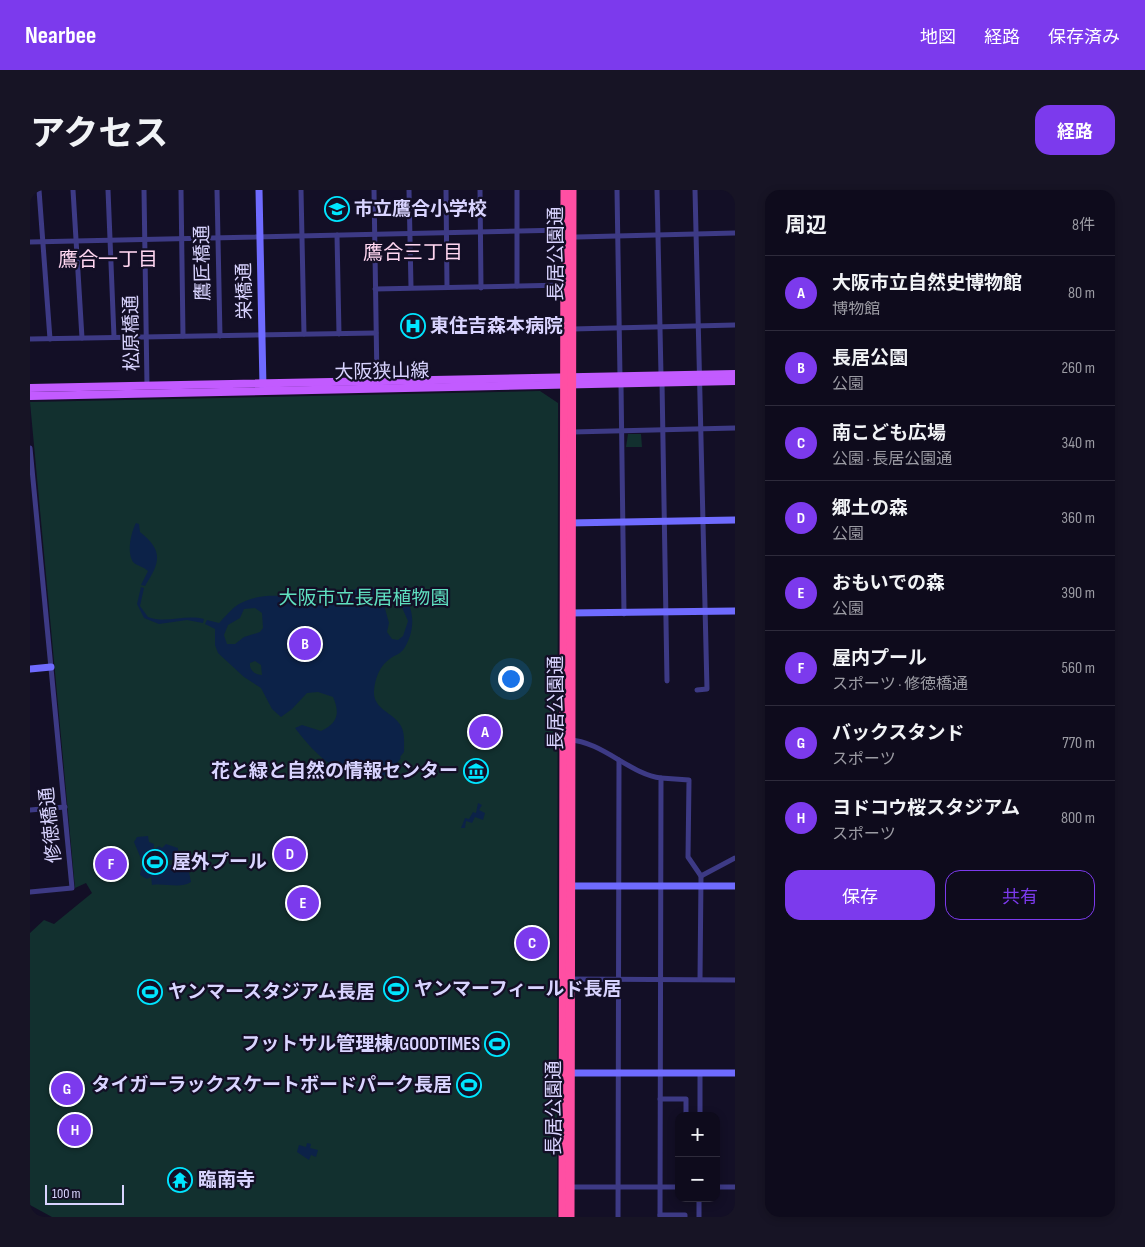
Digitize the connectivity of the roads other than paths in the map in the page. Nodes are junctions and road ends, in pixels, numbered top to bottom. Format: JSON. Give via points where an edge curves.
{"nodes":[{"id":1,"x":39,"y":190,"type":"edge"},
{"id":2,"x":73,"y":190,"type":"edge"},
{"id":3,"x":108,"y":190,"type":"edge"},
{"id":4,"x":144,"y":190,"type":"edge"},
{"id":5,"x":181,"y":190,"type":"edge"},
{"id":6,"x":217,"y":190,"type":"edge"},
{"id":7,"x":259,"y":190,"type":"edge"},
{"id":8,"x":301,"y":190,"type":"edge"},
{"id":9,"x":374,"y":190,"type":"edge"},
{"id":10,"x":409,"y":190,"type":"edge"},
{"id":11,"x":446,"y":190,"type":"edge"},
{"id":12,"x":480,"y":190,"type":"edge"},
{"id":13,"x":517,"y":190,"type":"edge"},
{"id":14,"x":565,"y":190,"type":"edge"},
{"id":15,"x":572,"y":190,"type":"edge"},
{"id":16,"x":617,"y":190,"type":"edge"},
{"id":17,"x":657,"y":190,"type":"edge"},
{"id":18,"x":695,"y":190,"type":"edge"},
{"id":19,"x":735,"y":190,"type":"edge"},
{"id":20,"x":735,"y":194,"type":"edge"},
{"id":21,"x":517,"y":230,"type":"junction"},
{"id":22,"x":565,"y":230,"type":"junction"},
{"id":23,"x":480,"y":231,"type":"junction"},
{"id":24,"x":446,"y":232,"type":"junction"},
{"id":25,"x":410,"y":233,"type":"junction"},
{"id":26,"x":302,"y":234,"type":"junction"},
{"id":27,"x":375,"y":234,"type":"junction"},
{"id":28,"x":696,"y":234,"type":"junction"},
{"id":29,"x":735,"y":234,"type":"edge"},
{"id":30,"x":337,"y":235,"type":"junction"},
{"id":31,"x":659,"y":235,"type":"junction"},
{"id":32,"x":218,"y":236,"type":"junction"},
{"id":33,"x":260,"y":236,"type":"junction"},
{"id":34,"x":618,"y":236,"type":"junction"},
{"id":35,"x":182,"y":237,"type":"junction"},
{"id":36,"x":572,"y":237,"type":"junction"},
{"id":37,"x":110,"y":238,"type":"junction"},
{"id":38,"x":145,"y":238,"type":"junction"},
{"id":39,"x":76,"y":240,"type":"junction"},
{"id":40,"x":43,"y":241,"type":"junction"},
{"id":41,"x":30,"y":242,"type":"edge"},
{"id":42,"x":565,"y":285,"type":"junction"},
{"id":43,"x":517,"y":286,"type":"junction"},
{"id":44,"x":447,"y":287,"type":"junction"},
{"id":45,"x":411,"y":288,"type":"junction"},
{"id":46,"x":481,"y":288,"type":"junction"},
{"id":47,"x":375,"y":289,"type":"junction"},
{"id":48,"x":660,"y":326,"type":"junction"},
{"id":49,"x":698,"y":326,"type":"junction"},
{"id":50,"x":735,"y":326,"type":"edge"},
{"id":51,"x":619,"y":328,"type":"junction"},
{"id":52,"x":572,"y":329,"type":"junction"},
{"id":53,"x":376,"y":333,"type":"junction"},
{"id":54,"x":304,"y":334,"type":"junction"},
{"id":55,"x":340,"y":334,"type":"junction"},
{"id":56,"x":262,"y":335,"type":"junction"},
{"id":57,"x":184,"y":336,"type":"junction"},
{"id":58,"x":220,"y":336,"type":"junction"},
{"id":59,"x":114,"y":337,"type":"junction"},
{"id":60,"x":147,"y":337,"type":"junction"},
{"id":61,"x":82,"y":338,"type":"junction"},
{"id":62,"x":30,"y":339,"type":"edge"},
{"id":63,"x":50,"y":339,"type":"junction"},
{"id":64,"x":735,"y":374,"type":"edge"},
{"id":65,"x":699,"y":378,"type":"junction"},
{"id":66,"x":661,"y":379,"type":"junction"},
{"id":67,"x":621,"y":380,"type":"junction"},
{"id":68,"x":377,"y":381,"type":"junction"},
{"id":69,"x":569,"y":381,"type":"junction"},
{"id":70,"x":735,"y":381,"type":"edge"},
{"id":71,"x":147,"y":386,"type":"junction"},
{"id":72,"x":263,"y":387,"type":"junction"},
{"id":73,"x":30,"y":388,"type":"edge"},
{"id":74,"x":30,"y":396,"type":"edge"},
{"id":75,"x":735,"y":428,"type":"edge"},
{"id":76,"x":701,"y":429,"type":"junction"},
{"id":77,"x":662,"y":430,"type":"junction"},
{"id":78,"x":622,"y":431,"type":"junction"},
{"id":79,"x":572,"y":432,"type":"junction"},
{"id":80,"x":30,"y":448,"type":"edge"},
{"id":81,"x":703,"y":520,"type":"junction"},
{"id":82,"x":735,"y":520,"type":"edge"},
{"id":83,"x":664,"y":521,"type":"junction"},
{"id":84,"x":624,"y":522,"type":"junction"},
{"id":85,"x":568,"y":523,"type":"junction"},
{"id":86,"x":37,"y":526,"type":"junction"},
{"id":87,"x":30,"y":527,"type":"edge"},
{"id":88,"x":705,"y":610,"type":"junction"},
{"id":89,"x":735,"y":610,"type":"edge"},
{"id":90,"x":666,"y":612,"type":"junction"},
{"id":91,"x":569,"y":613,"type":"junction"},
{"id":92,"x":624,"y":614,"type":"junction"},
{"id":93,"x":51,"y":667,"type":"junction"},
{"id":94,"x":30,"y":668,"type":"edge"},
{"id":95,"x":667,"y":681,"type":"dead end"},
{"id":96,"x":697,"y":690,"type":"dead end"},
{"id":97,"x":568,"y":740,"type":"junction"},
{"id":98,"x":619,"y":760,"type":"junction"},
{"id":99,"x":661,"y":778,"type":"junction"},
{"id":100,"x":65,"y":807,"type":"junction"},
{"id":101,"x":30,"y":810,"type":"edge"},
{"id":102,"x":735,"y":858,"type":"edge"},
{"id":103,"x":701,"y":876,"type":"junction"},
{"id":104,"x":568,"y":886,"type":"junction"},
{"id":105,"x":619,"y":886,"type":"junction"},
{"id":106,"x":661,"y":886,"type":"junction"},
{"id":107,"x":701,"y":886,"type":"junction"},
{"id":108,"x":735,"y":886,"type":"edge"},
{"id":109,"x":30,"y":892,"type":"edge"},
{"id":110,"x":619,"y":978,"type":"junction"},
{"id":111,"x":567,"y":979,"type":"junction"},
{"id":112,"x":660,"y":979,"type":"junction"},
{"id":113,"x":700,"y":979,"type":"junction"},
{"id":114,"x":735,"y":980,"type":"edge"},
{"id":115,"x":567,"y":1072,"type":"junction"},
{"id":116,"x":618,"y":1072,"type":"junction"},
{"id":117,"x":735,"y":1072,"type":"edge"},
{"id":118,"x":660,"y":1073,"type":"junction"},
{"id":119,"x":700,"y":1073,"type":"junction"},
{"id":120,"x":660,"y":1099,"type":"junction"},
{"id":121,"x":686,"y":1112,"type":"edge"},
{"id":122,"x":700,"y":1112,"type":"edge"},
{"id":123,"x":570,"y":1187,"type":"junction"},
{"id":124,"x":618,"y":1187,"type":"junction"},
{"id":125,"x":660,"y":1187,"type":"junction"},
{"id":126,"x":675,"y":1187,"type":"edge"},
{"id":127,"x":720,"y":1187,"type":"edge"},
{"id":128,"x":735,"y":1187,"type":"edge"},
{"id":129,"x":699,"y":1202,"type":"edge"},
{"id":130,"x":660,"y":1216,"type":"edge"},
{"id":131,"x":563,"y":1217,"type":"edge"},
{"id":132,"x":570,"y":1217,"type":"edge"},
{"id":133,"x":618,"y":1217,"type":"edge"},
{"id":134,"x":684,"y":1217,"type":"edge"},
{"id":135,"x":699,"y":1217,"type":"edge"}],
"edges":[{"from":1,"to":40,"type":"street"},
{"from":2,"to":39,"type":"street"},
{"from":3,"to":37,"type":"street"},
{"from":4,"to":38,"type":"street","name":"松原橋通"},
{"from":5,"to":35,"type":"street"},
{"from":6,"to":32,"type":"street","name":"鷹匠橋通"},
{"from":7,"to":33,"type":"street","name":"栄橋通"},
{"from":8,"to":26,"type":"street"},
{"from":9,"to":27,"type":"street"},
{"from":10,"to":25,"type":"street"},
{"from":11,"to":24,"type":"street"},
{"from":12,"to":23,"type":"street"},
{"from":13,"to":21,"type":"street"},
{"from":14,"to":22,"type":"highway","name":"長居公園通"},
{"from":15,"to":36,"type":"highway","name":"長居公園通"},
{"from":16,"to":34,"type":"street"},
{"from":17,"to":31,"type":"street"},
{"from":18,"to":28,"type":"street"},
{"from":19,"to":20,"type":"street"},
{"from":21,"to":22,"type":"street"},
{"from":21,"to":23,"type":"street"},
{"from":21,"to":43,"type":"street"},
{"from":22,"to":36,"type":"street"},
{"from":22,"to":42,"type":"highway","name":"長居公園通"},
{"from":23,"to":24,"type":"street"},
{"from":23,"to":46,"type":"street"},
{"from":24,"to":25,"type":"street"},
{"from":24,"to":44,"type":"street"},
{"from":25,"to":27,"type":"street"},
{"from":25,"to":45,"type":"street"},
{"from":26,"to":30,"type":"street"},
{"from":26,"to":33,"type":"street"},
{"from":26,"to":54,"type":"street"},
{"from":27,"to":30,"type":"street"},
{"from":27,"to":47,"type":"street"},
{"from":28,"to":29,"type":"street"},
{"from":28,"to":31,"type":"street"},
{"from":28,"to":49,"type":"street"},
{"from":30,"to":55,"type":"street"},
{"from":31,"to":34,"type":"street"},
{"from":31,"to":48,"type":"street"},
{"from":32,"to":33,"type":"street"},
{"from":32,"to":35,"type":"street"},
{"from":32,"to":58,"type":"street","name":"鷹匠橋通"},
{"from":33,"to":56,"type":"street","name":"栄橋通"},
{"from":34,"to":36,"type":"street"},
{"from":34,"to":51,"type":"street"},
{"from":35,"to":38,"type":"street"},
{"from":35,"to":57,"type":"street"},
{"from":36,"to":52,"type":"highway","name":"長居公園通"},
{"from":37,"to":38,"type":"street"},
{"from":37,"to":39,"type":"street"},
{"from":37,"to":59,"type":"street"},
{"from":38,"to":60,"type":"street","name":"松原橋通"},
{"from":39,"to":40,"type":"street"},
{"from":39,"to":61,"type":"street"},
{"from":40,"to":41,"type":"street"},
{"from":40,"to":63,"type":"street"},
{"from":42,"to":43,"type":"street"},
{"from":42,"to":69,"type":"highway","name":"長居公園通"},
{"from":43,"to":46,"type":"street"},
{"from":44,"to":45,"type":"street"},
{"from":44,"to":46,"type":"street"},
{"from":45,"to":47,"type":"street"},
{"from":47,"to":53,"type":"street"},
{"from":48,"to":49,"type":"street"},
{"from":48,"to":51,"type":"street"},
{"from":48,"to":66,"type":"street"},
{"from":49,"to":50,"type":"street"},
{"from":49,"to":65,"type":"street"},
{"from":51,"to":52,"type":"street"},
{"from":51,"to":67,"type":"street"},
{"from":52,"to":69,"type":"highway","name":"長居公園通"},
{"from":53,"to":55,"type":"street"},
{"from":53,"to":68,"type":"street"},
{"from":54,"to":55,"type":"street"},
{"from":54,"to":56,"type":"street"},
{"from":56,"to":58,"type":"street"},
{"from":56,"to":72,"type":"street","name":"栄橋通"},
{"from":57,"to":58,"type":"street"},
{"from":57,"to":60,"type":"street"},
{"from":59,"to":60,"type":"street"},
{"from":59,"to":61,"type":"street"},
{"from":60,"to":71,"type":"street","name":"松原橋通"},
{"from":61,"to":63,"type":"street"},
{"from":62,"to":63,"type":"street"},
{"from":64,"to":65,"type":"main road","name":"大阪狭山線"},
{"from":65,"to":66,"type":"main road","name":"大阪狭山線"},
{"from":65,"to":70,"type":"main road","name":"大阪狭山線"},
{"from":65,"to":76,"type":"street"},
{"from":66,"to":67,"type":"main road","name":"大阪狭山線"},
{"from":66,"to":77,"type":"street"},
{"from":67,"to":69,"type":"main road","name":"大阪狭山線"},
{"from":67,"to":78,"type":"street"},
{"from":68,"to":69,"type":"main road","name":"大阪狭山線"},
{"from":68,"to":72,"type":"main road","name":"大阪狭山線"},
{"from":69,"to":72,"type":"main road","name":"大阪狭山線"},
{"from":69,"to":79,"type":"highway","name":"長居公園通"},
{"from":69,"to":85,"type":"highway","name":"長居公園通"},
{"from":71,"to":72,"type":"main road","name":"大阪狭山線"},
{"from":71,"to":73,"type":"main road","name":"大阪狭山線"},
{"from":72,"to":74,"type":"main road","name":"大阪狭山線"},
{"from":75,"to":76,"type":"street"},
{"from":76,"to":77,"type":"street"},
{"from":76,"to":81,"type":"street"},
{"from":77,"to":78,"type":"street"},
{"from":77,"to":83,"type":"street"},
{"from":78,"to":79,"type":"street"},
{"from":78,"to":84,"type":"street"},
{"from":79,"to":85,"type":"highway","name":"長居公園通"},
{"from":80,"to":86,"type":"street","name":"修徳橋通"},
{"from":81,"to":82,"type":"street"},
{"from":81,"to":83,"type":"street"},
{"from":81,"to":88,"type":"street"},
{"from":83,"to":84,"type":"street"},
{"from":83,"to":90,"type":"street"},
{"from":84,"to":85,"type":"street"},
{"from":84,"to":92,"type":"street"},
{"from":85,"to":91,"type":"highway","name":"長居公園通"},
{"from":86,"to":87,"type":"street"},
{"from":86,"to":93,"type":"street","name":"修徳橋通"},
{"from":88,"to":89,"type":"street"},
{"from":88,"to":90,"type":"street"},
{"from":88,"to":96,"type":"street","via":[[707,689]]},
{"from":90,"to":92,"type":"street"},
{"from":90,"to":95,"type":"street"},
{"from":91,"to":92,"type":"street"},
{"from":91,"to":97,"type":"highway","name":"長居公園通"},
{"from":93,"to":94,"type":"street"},
{"from":93,"to":100,"type":"street","name":"修徳橋通"},
{"from":97,"to":98,"type":"street","via":[[591,744]]},
{"from":97,"to":104,"type":"highway","name":"長居公園通"},
{"from":98,"to":99,"type":"street"},
{"from":98,"to":105,"type":"street"},
{"from":99,"to":103,"type":"street","via":[[690,780],[688,857]]},
{"from":99,"to":106,"type":"street"},
{"from":100,"to":101,"type":"street"},
{"from":100,"to":109,"type":"street","name":"修徳橋通","via":[[72,888]]},
{"from":102,"to":103,"type":"street"},
{"from":103,"to":107,"type":"street"},
{"from":104,"to":105,"type":"street"},
{"from":104,"to":111,"type":"highway","name":"長居公園通"},
{"from":105,"to":106,"type":"street"},
{"from":105,"to":110,"type":"street"},
{"from":106,"to":107,"type":"street"},
{"from":106,"to":112,"type":"street"},
{"from":107,"to":108,"type":"street"},
{"from":107,"to":113,"type":"street"},
{"from":110,"to":111,"type":"street"},
{"from":110,"to":112,"type":"street"},
{"from":110,"to":116,"type":"street"},
{"from":111,"to":115,"type":"highway","name":"長居公園通"},
{"from":112,"to":113,"type":"street"},
{"from":112,"to":118,"type":"street"},
{"from":113,"to":114,"type":"street"},
{"from":115,"to":116,"type":"street"},
{"from":115,"to":123,"type":"highway","name":"長居公園通"},
{"from":115,"to":131,"type":"highway","name":"長居公園通"},
{"from":116,"to":118,"type":"street"},
{"from":116,"to":124,"type":"street"},
{"from":117,"to":119,"type":"street"},
{"from":118,"to":119,"type":"street"},
{"from":118,"to":120,"type":"street"},
{"from":119,"to":122,"type":"street"},
{"from":120,"to":121,"type":"street","via":[[686,1099]]},
{"from":120,"to":125,"type":"street"},
{"from":123,"to":124,"type":"street"},
{"from":123,"to":132,"type":"highway","name":"長居公園通"},
{"from":124,"to":125,"type":"street"},
{"from":124,"to":133,"type":"street"},
{"from":125,"to":126,"type":"street"},
{"from":125,"to":130,"type":"street"},
{"from":127,"to":128,"type":"street"},
{"from":129,"to":135,"type":"street"},
{"from":130,"to":134,"type":"street"}]}
